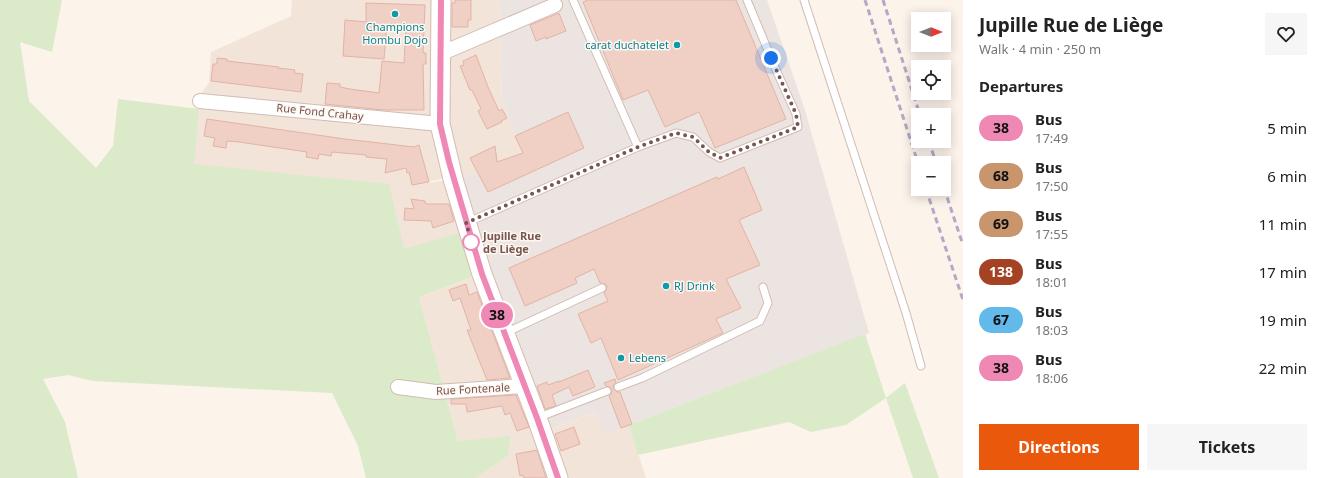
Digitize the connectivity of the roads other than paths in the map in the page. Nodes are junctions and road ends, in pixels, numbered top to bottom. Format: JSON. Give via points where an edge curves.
{"nodes":[{"id":1,"x":441,"y":0,"type":"edge"},
{"id":2,"x":573,"y":0,"type":"edge"},
{"id":3,"x":747,"y":0,"type":"edge"},
{"id":4,"x":804,"y":0,"type":"edge"},
{"id":5,"x":555,"y":5,"type":"dead end"},
{"id":6,"x":440,"y":54,"type":"junction"},
{"id":7,"x":200,"y":101,"type":"dead end"},
{"id":8,"x":440,"y":124,"type":"junction"},
{"id":9,"x":638,"y":147,"type":"junction"},
{"id":10,"x":466,"y":223,"type":"junction"},
{"id":11,"x":763,"y":287,"type":"dead end"},
{"id":12,"x":602,"y":288,"type":"dead end"},
{"id":13,"x":504,"y":333,"type":"junction"},
{"id":14,"x":921,"y":366,"type":"dead end"},
{"id":15,"x":524,"y":386,"type":"junction"},
{"id":16,"x":398,"y":387,"type":"dead end"},
{"id":17,"x":618,"y":387,"type":"dead end"},
{"id":18,"x":607,"y":391,"type":"dead end"},
{"id":19,"x":537,"y":418,"type":"junction"},
{"id":20,"x":558,"y":478,"type":"edge"}],
"edges":[{"from":1,"to":6,"type":"main road"},
{"from":2,"to":9,"type":"lane"},
{"from":3,"to":9,"type":"lane","via":[[796,114],[798,127],[720,158],[709,152],[693,137],[676,133]]},
{"from":4,"to":14,"type":"lane"},
{"from":5,"to":6,"type":"street"},
{"from":6,"to":8,"type":"main road"},
{"from":7,"to":8,"type":"street","name":"Rue Fond Crahay"},
{"from":8,"to":10,"type":"main road"},
{"from":9,"to":10,"type":"lane"},
{"from":10,"to":13,"type":"main road"},
{"from":11,"to":17,"type":"lane","via":[[768,303],[760,321]]},
{"from":12,"to":13,"type":"lane"},
{"from":13,"to":15,"type":"main road"},
{"from":15,"to":16,"type":"street","name":"Rue Fontenale","via":[[436,392]]},
{"from":15,"to":19,"type":"main road"},
{"from":18,"to":19,"type":"lane"},
{"from":19,"to":20,"type":"main road"}]}
